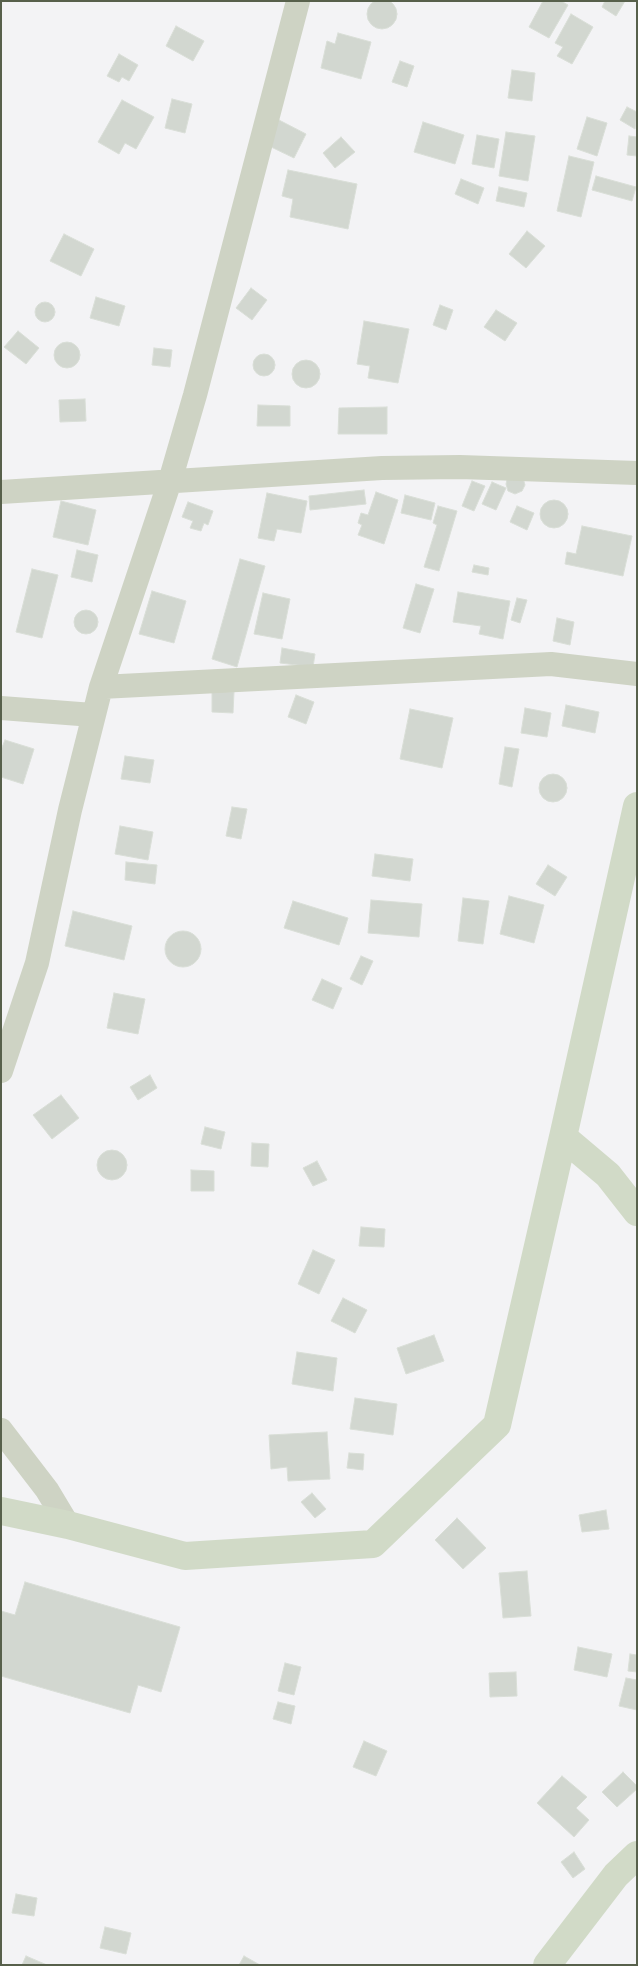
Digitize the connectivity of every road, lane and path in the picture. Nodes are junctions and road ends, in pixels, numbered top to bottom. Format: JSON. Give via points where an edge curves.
{"nodes":[{"id":1,"x":298,"y":1,"type":"edge"},
{"id":2,"x":637,"y":474,"type":"edge"},
{"id":3,"x":170,"y":481,"type":"junction"},
{"id":4,"x":1,"y":492,"type":"edge"},
{"id":5,"x":637,"y":674,"type":"edge"},
{"id":6,"x":100,"y":686,"type":"junction"},
{"id":7,"x":1,"y":708,"type":"edge"},
{"id":8,"x":94,"y":715,"type":"junction"},
{"id":9,"x":637,"y":806,"type":"edge"},
{"id":10,"x":1,"y":1071,"type":"edge"},
{"id":11,"x":563,"y":1137,"type":"junction"},
{"id":12,"x":637,"y":1212,"type":"edge"},
{"id":13,"x":1,"y":1430,"type":"edge"},
{"id":14,"x":1,"y":1511,"type":"edge"},
{"id":15,"x":68,"y":1525,"type":"junction"},
{"id":16,"x":637,"y":1855,"type":"edge"},
{"id":17,"x":547,"y":1965,"type":"edge"}],
"edges":[{"from":1,"to":3,"type":"street"},
{"from":2,"to":3,"type":"street","via":[[460,467],[382,468]]},
{"from":3,"to":4,"type":"street"},
{"from":3,"to":6,"type":"street"},
{"from":5,"to":6,"type":"street","via":[[551,664]]},
{"from":6,"to":8,"type":"street"},
{"from":7,"to":8,"type":"street"},
{"from":8,"to":10,"type":"street","via":[[37,963]]},
{"from":9,"to":11,"type":"street"},
{"from":11,"to":12,"type":"street","via":[[608,1175]]},
{"from":11,"to":15,"type":"street","via":[[496,1425],[373,1544],[185,1556]]},
{"from":13,"to":15,"type":"street"},
{"from":14,"to":15,"type":"street"},
{"from":16,"to":17,"type":"street","via":[[616,1875]]}]}
